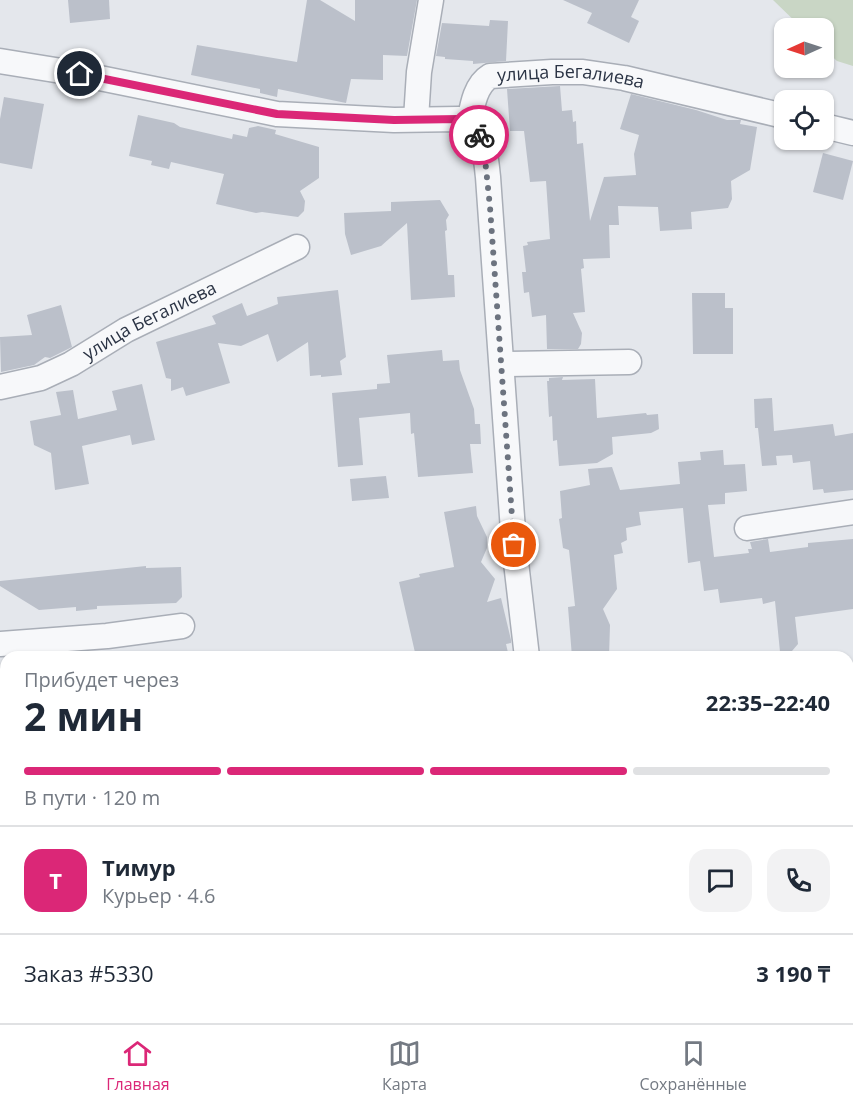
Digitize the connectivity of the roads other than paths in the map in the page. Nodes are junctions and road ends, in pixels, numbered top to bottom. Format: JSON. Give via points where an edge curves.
{"nodes":[{"id":1,"x":431,"y":0,"type":"edge"},
{"id":2,"x":0,"y":61,"type":"edge"},
{"id":3,"x":774,"y":114,"type":"edge"},
{"id":4,"x":416,"y":119,"type":"junction"},
{"id":5,"x":473,"y":127,"type":"junction"},
{"id":6,"x":297,"y":247,"type":"dead end"},
{"id":7,"x":629,"y":362,"type":"dead end"},
{"id":8,"x":502,"y":364,"type":"junction"},
{"id":9,"x":0,"y":387,"type":"edge"},
{"id":10,"x":853,"y":512,"type":"edge"},
{"id":11,"x":747,"y":528,"type":"dead end"},
{"id":12,"x":182,"y":626,"type":"dead end"},
{"id":13,"x":0,"y":644,"type":"edge"},
{"id":14,"x":526,"y":651,"type":"edge"}],
"edges":[{"from":1,"to":4,"type":"street"},
{"from":2,"to":4,"type":"street","via":[[277,114]]},
{"from":3,"to":5,"type":"street","name":"улица Бегалиева","via":[[624,78],[552,72],[490,76],[484,80],[474,99]]},
{"from":4,"to":5,"type":"street","via":[[459,119]]},
{"from":5,"to":8,"type":"street","via":[[484,149]]},
{"from":6,"to":9,"type":"street","name":"улица Бегалиева","via":[[126,330],[71,364],[41,378]]},
{"from":7,"to":8,"type":"street"},
{"from":8,"to":14,"type":"street","via":[[514,545]]},
{"from":10,"to":11,"type":"street"},
{"from":12,"to":13,"type":"street"}]}
